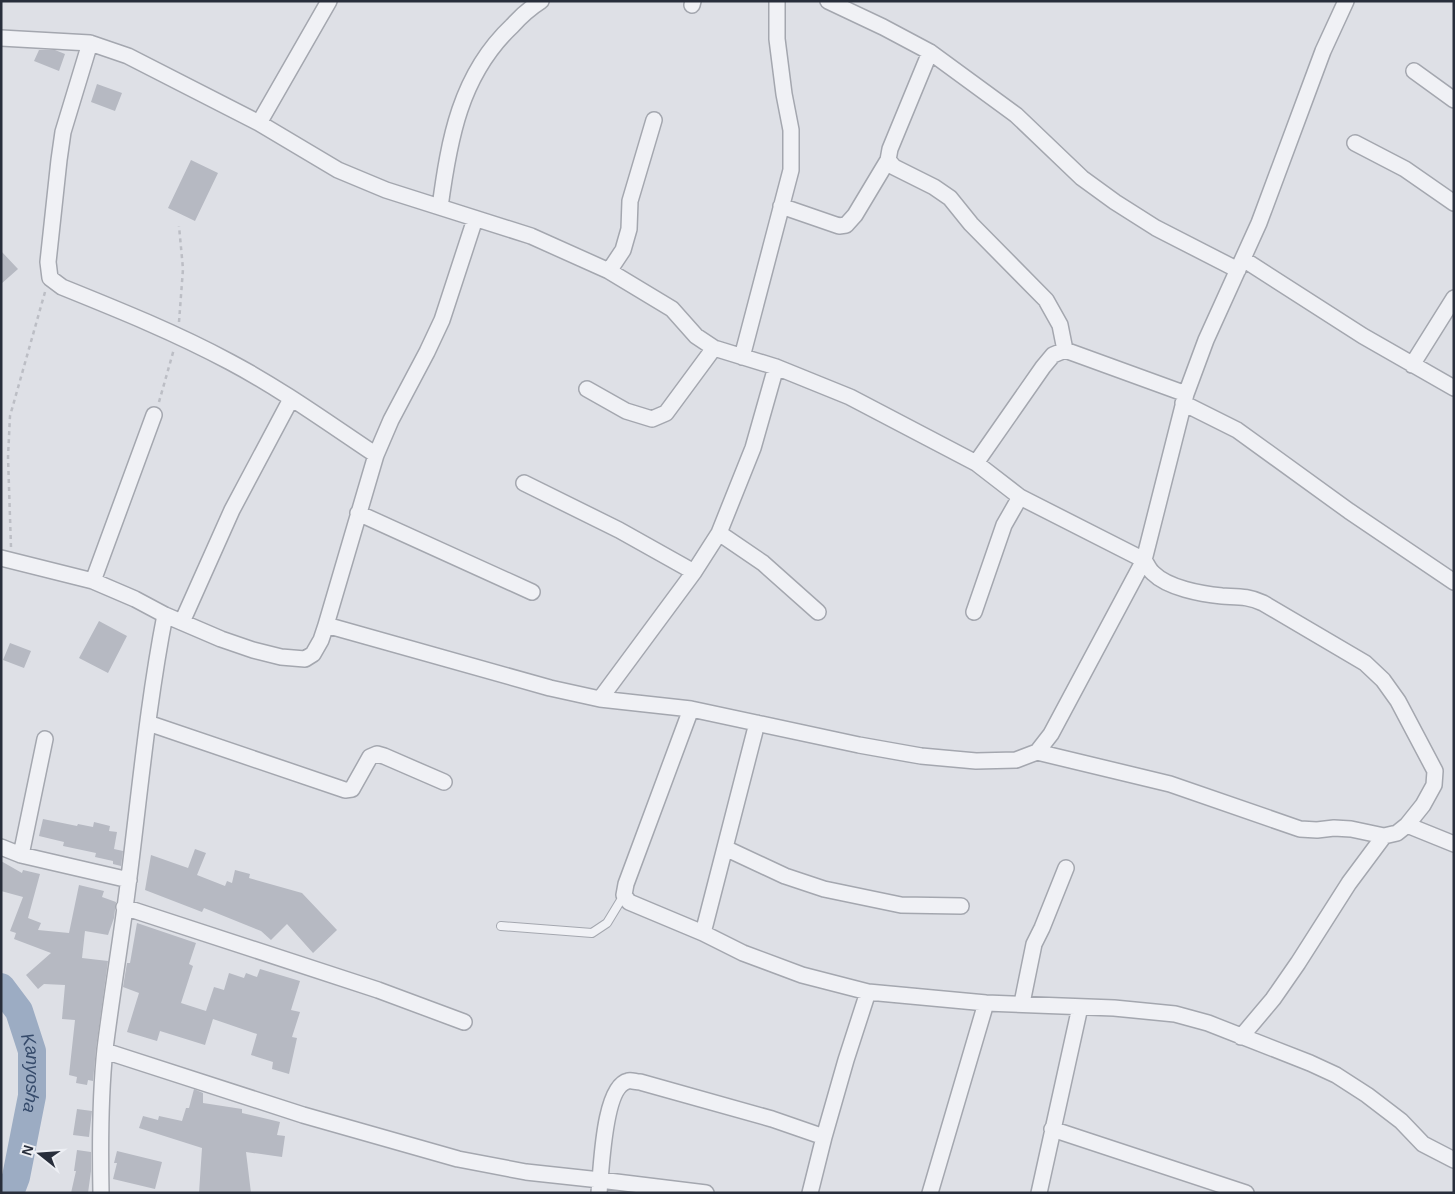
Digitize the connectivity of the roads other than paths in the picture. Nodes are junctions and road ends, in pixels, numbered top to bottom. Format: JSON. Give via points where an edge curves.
{"nodes":[{"id":1,"x":329,"y":1,"type":"edge"},
{"id":2,"x":542,"y":1,"type":"edge"},
{"id":3,"x":777,"y":1,"type":"edge"},
{"id":4,"x":828,"y":1,"type":"edge"},
{"id":5,"x":1346,"y":1,"type":"edge"},
{"id":6,"x":1,"y":38,"type":"edge"},
{"id":7,"x":90,"y":43,"type":"junction"},
{"id":8,"x":930,"y":52,"type":"junction"},
{"id":9,"x":1414,"y":71,"type":"dead end"},
{"id":10,"x":1454,"y":100,"type":"edge"},
{"id":11,"x":654,"y":120,"type":"dead end"},
{"id":12,"x":259,"y":123,"type":"junction"},
{"id":13,"x":1354,"y":143,"type":"dead end"},
{"id":14,"x":888,"y":160,"type":"junction"},
{"id":15,"x":1454,"y":203,"type":"edge"},
{"id":16,"x":781,"y":206,"type":"junction"},
{"id":17,"x":440,"y":208,"type":"junction"},
{"id":18,"x":475,"y":219,"type":"junction"},
{"id":19,"x":1241,"y":264,"type":"junction"},
{"id":20,"x":609,"y":271,"type":"junction"},
{"id":21,"x":1454,"y":298,"type":"edge"},
{"id":22,"x":714,"y":348,"type":"junction"},
{"id":23,"x":1065,"y":350,"type":"junction"},
{"id":24,"x":742,"y":358,"type":"junction"},
{"id":25,"x":1412,"y":365,"type":"junction"},
{"id":26,"x":776,"y":367,"type":"junction"},
{"id":27,"x":1454,"y":388,"type":"edge"},
{"id":28,"x":587,"y":389,"type":"dead end"},
{"id":29,"x":1184,"y":398,"type":"junction"},
{"id":30,"x":291,"y":399,"type":"junction"},
{"id":31,"x":154,"y":414,"type":"dead end"},
{"id":32,"x":376,"y":455,"type":"junction"},
{"id":33,"x":976,"y":463,"type":"junction"},
{"id":34,"x":524,"y":483,"type":"dead end"},
{"id":35,"x":1020,"y":497,"type":"junction"},
{"id":36,"x":358,"y":513,"type":"junction"},
{"id":37,"x":718,"y":533,"type":"junction"},
{"id":38,"x":6,"y":559,"type":"edge"},
{"id":39,"x":1144,"y":560,"type":"junction"},
{"id":40,"x":694,"y":572,"type":"junction"},
{"id":41,"x":93,"y":581,"type":"junction"},
{"id":42,"x":1454,"y":582,"type":"edge"},
{"id":43,"x":532,"y":592,"type":"dead end"},
{"id":44,"x":818,"y":612,"type":"dead end"},
{"id":45,"x":974,"y":612,"type":"dead end"},
{"id":46,"x":165,"y":615,"type":"junction"},
{"id":47,"x":182,"y":622,"type":"junction"},
{"id":48,"x":326,"y":625,"type":"junction"},
{"id":49,"x":600,"y":699,"type":"junction"},
{"id":50,"x":691,"y":709,"type":"junction"},
{"id":51,"x":148,"y":723,"type":"junction"},
{"id":52,"x":757,"y":723,"type":"junction"},
{"id":53,"x":45,"y":740,"type":"dead end"},
{"id":54,"x":1037,"y":752,"type":"junction"},
{"id":55,"x":444,"y":782,"type":"dead end"},
{"id":56,"x":1407,"y":826,"type":"junction"},
{"id":57,"x":1384,"y":836,"type":"junction"},
{"id":58,"x":1454,"y":844,"type":"edge"},
{"id":59,"x":1,"y":847,"type":"edge"},
{"id":60,"x":725,"y":848,"type":"junction"},
{"id":61,"x":21,"y":856,"type":"junction"},
{"id":62,"x":1066,"y":868,"type":"dead end"},
{"id":63,"x":129,"y":880,"type":"junction"},
{"id":64,"x":624,"y":895,"type":"junction"},
{"id":65,"x":960,"y":906,"type":"dead end"},
{"id":66,"x":124,"y":907,"type":"junction"},
{"id":67,"x":501,"y":926,"type":"dead end"},
{"id":68,"x":703,"y":933,"type":"junction"},
{"id":69,"x":868,"y":992,"type":"junction"},
{"id":70,"x":986,"y":1003,"type":"junction"},
{"id":71,"x":1022,"y":1004,"type":"junction"},
{"id":72,"x":1080,"y":1007,"type":"junction"},
{"id":73,"x":464,"y":1022,"type":"dead end"},
{"id":74,"x":1242,"y":1036,"type":"junction"},
{"id":75,"x":105,"y":1051,"type":"junction"},
{"id":76,"x":1052,"y":1129,"type":"junction"},
{"id":77,"x":824,"y":1137,"type":"junction"},
{"id":78,"x":1454,"y":1160,"type":"edge"},
{"id":79,"x":600,"y":1186,"type":"edge"},
{"id":80,"x":101,"y":1193,"type":"edge"},
{"id":81,"x":706,"y":1193,"type":"edge"},
{"id":82,"x":810,"y":1193,"type":"edge"},
{"id":83,"x":930,"y":1193,"type":"edge"},
{"id":84,"x":1039,"y":1193,"type":"edge"},
{"id":85,"x":1246,"y":1193,"type":"edge"}],
"edges":[{"from":1,"to":12,"type":"street"},
{"from":2,"to":17,"type":"street","via":[[502,35],[475,72],[462,100],[446,160]]},
{"from":3,"to":16,"type":"street","via":[[777,39],[790,130],[791,170]]},
{"from":4,"to":8,"type":"street"},
{"from":5,"to":19,"type":"street","via":[[1323,51]]},
{"from":6,"to":7,"type":"street"},
{"from":7,"to":12,"type":"street","via":[[128,56]]},
{"from":7,"to":30,"type":"street","via":[[59,160],[48,262],[50,278],[62,287],[232,363]]},
{"from":8,"to":14,"type":"street"},
{"from":8,"to":19,"type":"street","via":[[1016,115],[1082,178],[1115,202],[1156,228]]},
{"from":9,"to":10,"type":"street"},
{"from":11,"to":20,"type":"street","via":[[630,201],[629,229],[623,250]]},
{"from":12,"to":17,"type":"street","via":[[338,170]]},
{"from":13,"to":15,"type":"street","via":[[1405,169]]},
{"from":14,"to":16,"type":"street","via":[[846,225],[839,226]]},
{"from":14,"to":23,"type":"street","via":[[894,167],[950,198],[971,224],[1046,300],[1060,325]]},
{"from":16,"to":24,"type":"street"},
{"from":17,"to":18,"type":"street"},
{"from":18,"to":20,"type":"street","via":[[531,236]]},
{"from":18,"to":32,"type":"street","via":[[442,320]]},
{"from":19,"to":25,"type":"street"},
{"from":19,"to":29,"type":"street"},
{"from":20,"to":22,"type":"street","via":[[672,309],[696,336]]},
{"from":21,"to":25,"type":"street"},
{"from":22,"to":24,"type":"street"},
{"from":22,"to":28,"type":"street","via":[[666,413],[652,419],[626,411]]},
{"from":23,"to":29,"type":"street"},
{"from":23,"to":33,"type":"street","via":[[1053,355],[1043,367]]},
{"from":24,"to":26,"type":"street"},
{"from":25,"to":27,"type":"street"},
{"from":26,"to":33,"type":"street","via":[[850,397]]},
{"from":26,"to":37,"type":"street","via":[[753,448]]},
{"from":29,"to":39,"type":"street"},
{"from":29,"to":42,"type":"street","via":[[1244,434]]},
{"from":30,"to":32,"type":"street"},
{"from":30,"to":47,"type":"street","via":[[232,510]]},
{"from":31,"to":41,"type":"street"},
{"from":32,"to":36,"type":"street"},
{"from":33,"to":35,"type":"street"},
{"from":34,"to":40,"type":"street"},
{"from":35,"to":39,"type":"street"},
{"from":35,"to":45,"type":"street","via":[[1004,525]]},
{"from":36,"to":43,"type":"street"},
{"from":36,"to":48,"type":"street"},
{"from":37,"to":40,"type":"street"},
{"from":37,"to":44,"type":"street","via":[[763,563]]},
{"from":38,"to":41,"type":"street"},
{"from":39,"to":54,"type":"street","via":[[1051,734]]},
{"from":39,"to":56,"type":"street","via":[[1153,574],[1166,582],[1207,595],[1250,597],[1263,603],[1365,663],[1383,680],[1398,700],[1435,771],[1434,785]]},
{"from":40,"to":49,"type":"street"},
{"from":41,"to":46,"type":"street"},
{"from":46,"to":47,"type":"street"},
{"from":46,"to":51,"type":"street"},
{"from":47,"to":48,"type":"street","via":[[253,650],[305,659],[314,654]]},
{"from":48,"to":49,"type":"street","via":[[541,686]]},
{"from":49,"to":50,"type":"street"},
{"from":50,"to":52,"type":"street"},
{"from":50,"to":64,"type":"street"},
{"from":51,"to":55,"type":"street","via":[[345,790],[352,789],[370,757],[377,754]]},
{"from":51,"to":63,"type":"street"},
{"from":52,"to":54,"type":"street","via":[[922,756],[1016,760]]},
{"from":52,"to":60,"type":"street"},
{"from":53,"to":61,"type":"street"},
{"from":54,"to":57,"type":"street","via":[[1170,784],[1300,829],[1351,829]]},
{"from":56,"to":57,"type":"street"},
{"from":56,"to":58,"type":"street"},
{"from":57,"to":74,"type":"street","via":[[1349,882],[1273,999]]},
{"from":59,"to":61,"type":"street"},
{"from":60,"to":65,"type":"street","via":[[785,876],[824,889],[900,905]]},
{"from":60,"to":68,"type":"street"},
{"from":61,"to":63,"type":"street"},
{"from":62,"to":71,"type":"street","via":[[1034,944]]},
{"from":63,"to":66,"type":"street"},
{"from":64,"to":67,"type":"lane","via":[[607,923],[592,933]]},
{"from":64,"to":68,"type":"street","via":[[628,902]]},
{"from":66,"to":73,"type":"street","via":[[378,990]]},
{"from":66,"to":75,"type":"street"},
{"from":68,"to":69,"type":"street","via":[[743,953],[802,975]]},
{"from":69,"to":70,"type":"street"},
{"from":69,"to":77,"type":"street"},
{"from":70,"to":71,"type":"street"},
{"from":70,"to":83,"type":"street"},
{"from":71,"to":72,"type":"street"},
{"from":72,"to":74,"type":"street","via":[[1176,1014]]},
{"from":72,"to":76,"type":"street"},
{"from":74,"to":78,"type":"street","via":[[1310,1063],[1367,1094],[1401,1121],[1423,1144]]},
{"from":75,"to":79,"type":"street","via":[[303,1115],[458,1159]]},
{"from":75,"to":80,"type":"street","via":[[100,1131]]},
{"from":76,"to":84,"type":"street"},
{"from":76,"to":85,"type":"street"},
{"from":77,"to":79,"type":"street","via":[[772,1119],[627,1081],[614,1095]]},
{"from":77,"to":82,"type":"street"},
{"from":79,"to":81,"type":"street"}]}
